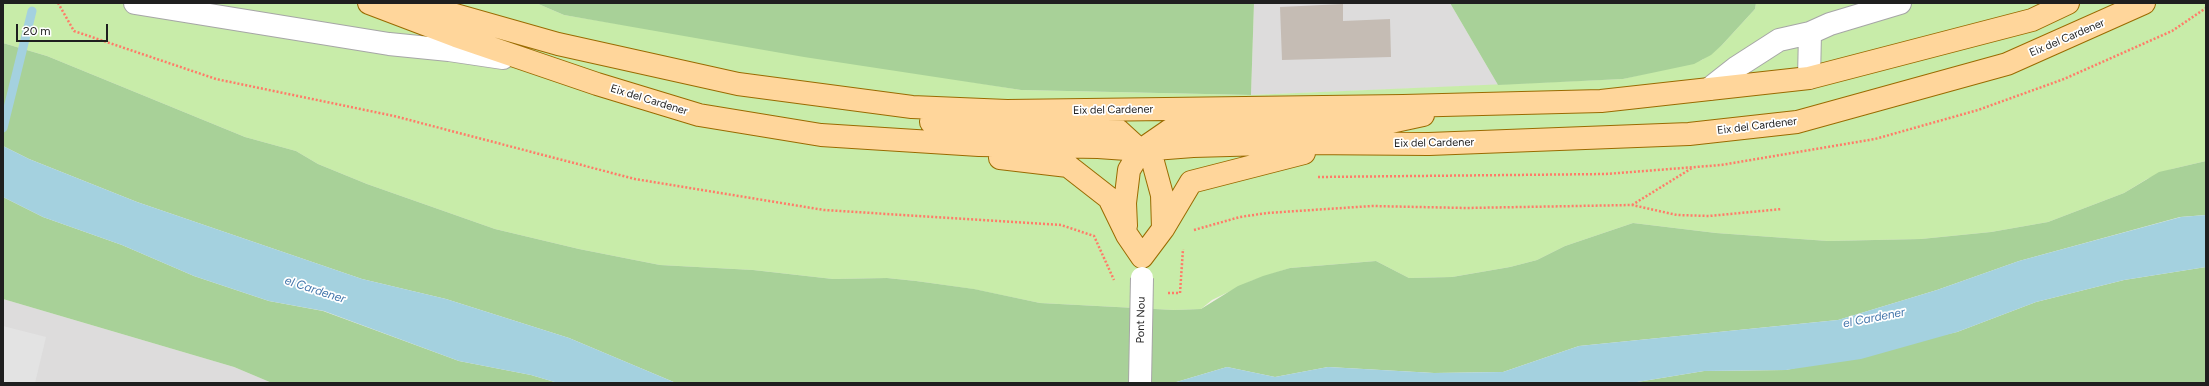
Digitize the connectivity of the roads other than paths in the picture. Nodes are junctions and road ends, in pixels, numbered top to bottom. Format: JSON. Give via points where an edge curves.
{"nodes":[{"id":1,"x":134,"y":3,"type":"edge"},
{"id":2,"x":369,"y":3,"type":"edge"},
{"id":3,"x":413,"y":3,"type":"edge"},
{"id":4,"x":448,"y":3,"type":"edge"},
{"id":5,"x":1900,"y":3,"type":"edge"},
{"id":6,"x":2068,"y":3,"type":"edge"},
{"id":7,"x":2144,"y":3,"type":"edge"},
{"id":8,"x":504,"y":29,"type":"junction"},
{"id":9,"x":1810,"y":33,"type":"junction"},
{"id":10,"x":536,"y":64,"type":"junction"},
{"id":11,"x":1809,"y":78,"type":"junction"},
{"id":12,"x":1709,"y":89,"type":"junction"},
{"id":13,"x":851,"y":99,"type":"junction"},
{"id":14,"x":1472,"y":104,"type":"junction"},
{"id":15,"x":940,"y":143,"type":"junction"},
{"id":16,"x":1350,"y":144,"type":"junction"},
{"id":17,"x":1140,"y":150,"type":"junction"},
{"id":18,"x":1163,"y":229,"type":"junction"},
{"id":19,"x":1127,"y":235,"type":"junction"},
{"id":20,"x":1142,"y":268,"type":"junction"},
{"id":21,"x":1140,"y":383,"type":"edge"}],
"edges":[{"from":1,"to":10,"type":"street","via":[[389,44],[449,50]]},
{"from":2,"to":10,"type":"main road","name":"Eix del Cardener"},
{"from":3,"to":8,"type":"main road","name":"Eix del Cardener"},
{"from":4,"to":8,"type":"street"},
{"from":5,"to":9,"type":"street","via":[[1830,24]]},
{"from":6,"to":11,"type":"main road","name":"Eix del Cardener","via":[[2032,20]]},
{"from":7,"to":16,"type":"main road","name":"Eix del Cardener","via":[[2007,64],[1797,122],[1688,134],[1429,144]]},
{"from":8,"to":13,"type":"main road","name":"Eix del Cardener","via":[[558,44],[738,84]]},
{"from":9,"to":11,"type":"street"},
{"from":9,"to":12,"type":"street","via":[[1779,40]]},
{"from":10,"to":15,"type":"main road","name":"Eix del Cardener","via":[[699,115],[821,135]]},
{"from":11,"to":12,"type":"main road","name":"Eix del Cardener"},
{"from":12,"to":14,"type":"main road","name":"Eix del Cardener","via":[[1601,101]]},
{"from":13,"to":14,"type":"main road","name":"Eix del Cardener","via":[[912,107],[1007,111]]},
{"from":13,"to":17,"type":"main road","name":"Eix del Cardener","via":[[890,117],[1014,130],[1118,130]]},
{"from":14,"to":17,"type":"main road","name":"Eix del Cardener","via":[[1377,125],[1251,126],[1170,130]]},
{"from":15,"to":17,"type":"main road","name":"Eix del Cardener"},
{"from":15,"to":19,"type":"main road","name":"Eix del Cardener","via":[[1004,159],[1068,166],[1109,198]]},
{"from":16,"to":17,"type":"main road","name":"Eix del Cardener","via":[[1193,146]]},
{"from":16,"to":18,"type":"main road","name":"Eix del Cardener","via":[[1290,155],[1191,182]]},
{"from":17,"to":18,"type":"main road","name":"Eix del Cardener","via":[[1153,162],[1162,195]]},
{"from":17,"to":19,"type":"main road","name":"Eix del Cardener","via":[[1129,170],[1125,203]]},
{"from":18,"to":20,"type":"main road","name":"Eix del Cardener"},
{"from":19,"to":20,"type":"main road","name":"Eix del Cardener"},
{"from":20,"to":21,"type":"street","name":"Pont Nou","bridge":true}]}
